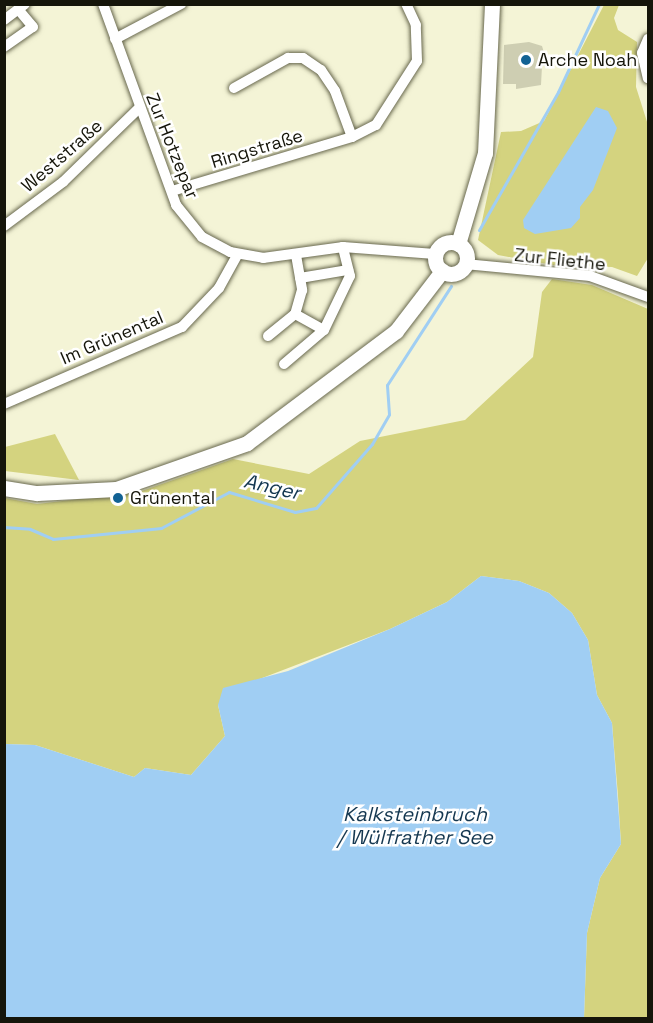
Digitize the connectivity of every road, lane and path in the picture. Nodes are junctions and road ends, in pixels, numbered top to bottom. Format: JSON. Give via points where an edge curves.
{"nodes":[{"id":1,"x":103,"y":4,"type":"edge"},
{"id":2,"x":181,"y":4,"type":"edge"},
{"id":3,"x":406,"y":4,"type":"edge"},
{"id":4,"x":492,"y":4,"type":"edge"},
{"id":5,"x":22,"y":7,"type":"edge"},
{"id":6,"x":4,"y":20,"type":"edge"},
{"id":7,"x":115,"y":39,"type":"junction"},
{"id":8,"x":648,"y":39,"type":"edge"},
{"id":9,"x":4,"y":47,"type":"edge"},
{"id":10,"x":648,"y":78,"type":"edge"},
{"id":11,"x":234,"y":88,"type":"dead end"},
{"id":12,"x":139,"y":108,"type":"junction"},
{"id":13,"x":352,"y":137,"type":"junction"},
{"id":14,"x":172,"y":191,"type":"junction"},
{"id":15,"x":4,"y":226,"type":"edge"},
{"id":16,"x":458,"y":244,"type":"junction"},
{"id":17,"x":343,"y":247,"type":"junction"},
{"id":18,"x":238,"y":254,"type":"junction"},
{"id":19,"x":435,"y":254,"type":"junction"},
{"id":20,"x":296,"y":255,"type":"junction"},
{"id":21,"x":465,"y":264,"type":"junction"},
{"id":22,"x":348,"y":270,"type":"junction"},
{"id":23,"x":442,"y":271,"type":"junction"},
{"id":24,"x":300,"y":278,"type":"junction"},
{"id":25,"x":647,"y":294,"type":"edge"},
{"id":26,"x":295,"y":314,"type":"junction"},
{"id":27,"x":324,"y":330,"type":"junction"},
{"id":28,"x":268,"y":336,"type":"dead end"},
{"id":29,"x":284,"y":364,"type":"dead end"},
{"id":30,"x":4,"y":404,"type":"edge"},
{"id":31,"x":4,"y":488,"type":"edge"}],
"edges":[{"from":1,"to":7,"type":"street","name":"Zur Hotzepar"},
{"from":2,"to":7,"type":"street"},
{"from":3,"to":13,"type":"street","name":"Ringstraße","via":[[416,25],[417,61],[376,125]]},
{"from":4,"to":16,"type":"street","via":[[487,141]]},
{"from":5,"to":6,"type":"street"},
{"from":5,"to":9,"type":"street","via":[[33,27]]},
{"from":7,"to":12,"type":"street","name":"Zur Hotzepar"},
{"from":8,"to":10,"type":"street","via":[[642,53]]},
{"from":11,"to":13,"type":"street","via":[[271,65],[303,58],[321,70],[335,91]]},
{"from":12,"to":14,"type":"street","name":"Zur Hotzepar"},
{"from":12,"to":15,"type":"street","name":"Weststraße","via":[[63,182]]},
{"from":13,"to":14,"type":"street","name":"Ringstraße"},
{"from":14,"to":18,"type":"street","name":"Zur Hotzepar","via":[[194,229]]},
{"from":16,"to":19,"type":"street","via":[[444,243]]},
{"from":16,"to":21,"type":"street"},
{"from":17,"to":19,"type":"street","name":"Zur Hotzepar"},
{"from":17,"to":20,"type":"street","name":"Zur Hotzepar"},
{"from":17,"to":22,"type":"street"},
{"from":18,"to":20,"type":"street","name":"Zur Hotzepar"},
{"from":18,"to":30,"type":"street","name":"Im Grünental","via":[[219,288],[182,327]]},
{"from":19,"to":23,"type":"street"},
{"from":20,"to":24,"type":"street"},
{"from":21,"to":23,"type":"street","via":[[456,273]]},
{"from":21,"to":25,"type":"street","name":"Zur Fliethe","via":[[590,276]]},
{"from":22,"to":24,"type":"street"},
{"from":22,"to":27,"type":"street","via":[[342,300]]},
{"from":23,"to":31,"type":"street","via":[[396,331],[247,443],[143,484],[85,492]]},
{"from":24,"to":26,"type":"street"},
{"from":26,"to":27,"type":"street"},
{"from":26,"to":28,"type":"street"},
{"from":27,"to":29,"type":"street"}]}
